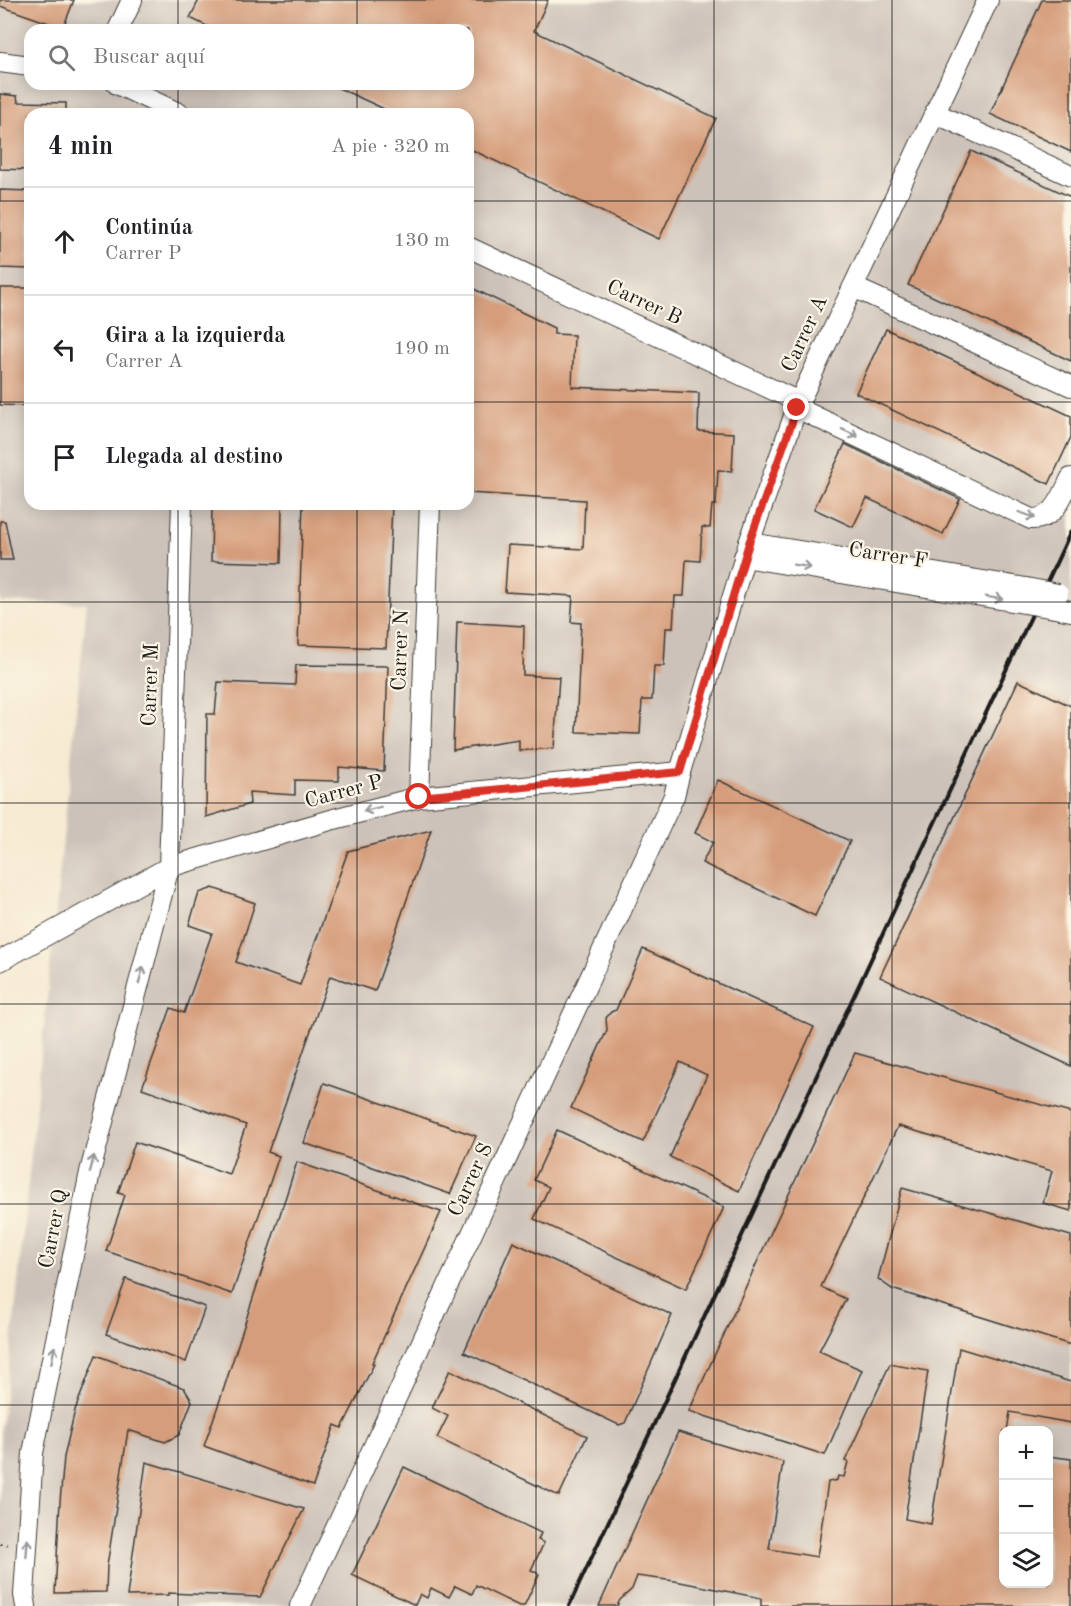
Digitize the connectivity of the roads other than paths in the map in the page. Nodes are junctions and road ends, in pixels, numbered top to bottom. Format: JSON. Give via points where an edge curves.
{"nodes":[{"id":1,"x":132,"y":0,"type":"edge"},
{"id":2,"x":988,"y":0,"type":"edge"},
{"id":3,"x":121,"y":24,"type":"edge"},
{"id":4,"x":0,"y":62,"type":"edge"},
{"id":5,"x":24,"y":65,"type":"edge"},
{"id":6,"x":130,"y":90,"type":"edge"},
{"id":7,"x":167,"y":108,"type":"edge"},
{"id":8,"x":935,"y":113,"type":"junction"},
{"id":9,"x":1071,"y":176,"type":"edge"},
{"id":10,"x":474,"y":250,"type":"edge"},
{"id":11,"x":854,"y":287,"type":"junction"},
{"id":12,"x":1071,"y":386,"type":"edge"},
{"id":13,"x":798,"y":405,"type":"junction"},
{"id":14,"x":1071,"y":478,"type":"edge"},
{"id":15,"x":182,"y":510,"type":"edge"},
{"id":16,"x":430,"y":510,"type":"edge"},
{"id":17,"x":747,"y":550,"type":"junction"},
{"id":18,"x":1064,"y":602,"type":"edge"},
{"id":19,"x":680,"y":772,"type":"junction"},
{"id":20,"x":419,"y":797,"type":"junction"},
{"id":21,"x":169,"y":867,"type":"junction"},
{"id":22,"x":0,"y":961,"type":"edge"},
{"id":23,"x":26,"y":1606,"type":"edge"},
{"id":24,"x":300,"y":1606,"type":"edge"}],
"edges":[{"from":1,"to":3,"type":"street"},
{"from":2,"to":8,"type":"street","name":"Carrer A"},
{"from":4,"to":5,"type":"street"},
{"from":6,"to":7,"type":"street"},
{"from":8,"to":9,"type":"street"},
{"from":8,"to":11,"type":"street","name":"Carrer A"},
{"from":10,"to":13,"type":"street","name":"Carrer B"},
{"from":11,"to":12,"type":"street"},
{"from":11,"to":13,"type":"street","name":"Carrer A"},
{"from":13,"to":14,"type":"street","name":"Carrer B","one_way":true,"via":[[1031,519],[1052,512]]},
{"from":13,"to":17,"type":"street","name":"Carrer A"},
{"from":15,"to":21,"type":"street","name":"Carrer M"},
{"from":16,"to":20,"type":"street","name":"Carrer N"},
{"from":17,"to":18,"type":"street","name":"Carrer F","bridge":true},
{"from":17,"to":19,"type":"street","name":"Carrer A"},
{"from":19,"to":20,"type":"street","name":"Carrer P"},
{"from":19,"to":24,"type":"street","name":"Carrer S","via":[[674,796]]},
{"from":20,"to":21,"type":"street","name":"Carrer P","one_way":true},
{"from":21,"to":22,"type":"street","name":"Carrer P"},
{"from":23,"to":21,"type":"street","name":"Carrer Q","one_way":true,"via":[[33,1453],[90,1172]]}]}
